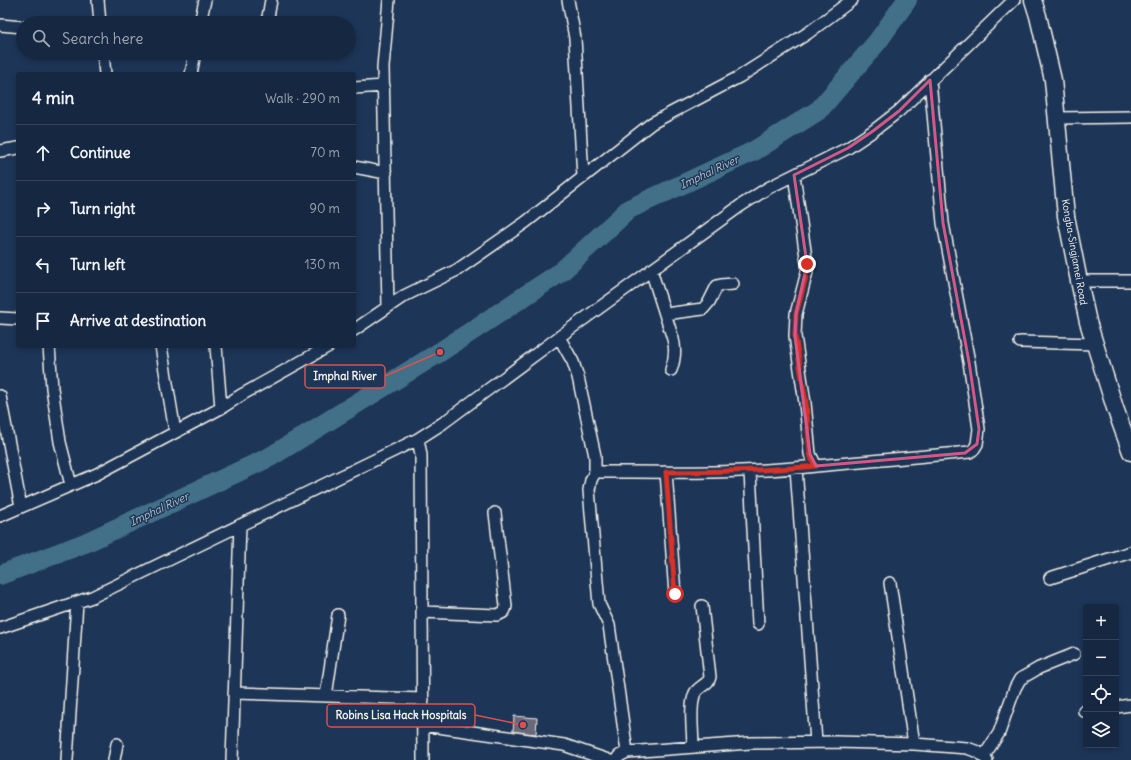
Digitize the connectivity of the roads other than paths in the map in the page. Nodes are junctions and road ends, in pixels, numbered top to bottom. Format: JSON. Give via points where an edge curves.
{"nodes":[{"id":1,"x":98,"y":0,"type":"edge"},
{"id":2,"x":205,"y":0,"type":"edge"},
{"id":3,"x":271,"y":0,"type":"edge"},
{"id":4,"x":389,"y":0,"type":"edge"},
{"id":5,"x":568,"y":0,"type":"edge"},
{"id":6,"x":852,"y":0,"type":"edge"},
{"id":7,"x":1014,"y":0,"type":"edge"},
{"id":8,"x":1033,"y":0,"type":"edge"},
{"id":9,"x":99,"y":16,"type":"edge"},
{"id":10,"x":202,"y":16,"type":"edge"},
{"id":11,"x":268,"y":16,"type":"edge"},
{"id":12,"x":0,"y":25,"type":"edge"},
{"id":13,"x":16,"y":26,"type":"edge"},
{"id":14,"x":104,"y":60,"type":"edge"},
{"id":15,"x":193,"y":60,"type":"edge"},
{"id":16,"x":105,"y":72,"type":"edge"},
{"id":17,"x":190,"y":72,"type":"edge"},
{"id":18,"x":930,"y":80,"type":"junction"},
{"id":19,"x":384,"y":86,"type":"junction"},
{"id":20,"x":356,"y":88,"type":"edge"},
{"id":21,"x":1131,"y":117,"type":"edge"},
{"id":22,"x":1057,"y":118,"type":"junction"},
{"id":23,"x":16,"y":148,"type":"edge"},
{"id":24,"x":0,"y":151,"type":"edge"},
{"id":25,"x":356,"y":167,"type":"edge"},
{"id":26,"x":386,"y":173,"type":"junction"},
{"id":27,"x":794,"y":175,"type":"junction"},
{"id":28,"x":583,"y":177,"type":"junction"},
{"id":29,"x":650,"y":270,"type":"junction"},
{"id":30,"x":1079,"y":280,"type":"junction"},
{"id":31,"x":1131,"y":280,"type":"edge"},
{"id":32,"x":733,"y":284,"type":"dead end"},
{"id":33,"x":388,"y":307,"type":"junction"},
{"id":34,"x":665,"y":314,"type":"junction"},
{"id":35,"x":0,"y":318,"type":"edge"},
{"id":36,"x":16,"y":319,"type":"edge"},
{"id":37,"x":356,"y":329,"type":"edge"},
{"id":38,"x":559,"y":337,"type":"junction"},
{"id":39,"x":1020,"y":342,"type":"dead end"},
{"id":40,"x":1096,"y":344,"type":"junction"},
{"id":41,"x":49,"y":348,"type":"edge"},
{"id":42,"x":161,"y":348,"type":"edge"},
{"id":43,"x":216,"y":348,"type":"edge"},
{"id":44,"x":325,"y":348,"type":"edge"},
{"id":45,"x":671,"y":370,"type":"dead end"},
{"id":46,"x":0,"y":396,"type":"edge"},
{"id":47,"x":221,"y":408,"type":"junction"},
{"id":48,"x":1126,"y":426,"type":"edge"},
{"id":49,"x":174,"y":432,"type":"junction"},
{"id":50,"x":418,"y":440,"type":"junction"},
{"id":51,"x":4,"y":442,"type":"edge"},
{"id":52,"x":1131,"y":452,"type":"edge"},
{"id":53,"x":816,"y":466,"type":"junction"},
{"id":54,"x":796,"y":468,"type":"junction"},
{"id":55,"x":595,"y":472,"type":"junction"},
{"id":56,"x":666,"y":472,"type":"junction"},
{"id":57,"x":750,"y":472,"type":"junction"},
{"id":58,"x":72,"y":485,"type":"junction"},
{"id":59,"x":21,"y":507,"type":"junction"},
{"id":60,"x":495,"y":513,"type":"dead end"},
{"id":61,"x":0,"y":516,"type":"edge"},
{"id":62,"x":240,"y":525,"type":"junction"},
{"id":63,"x":1131,"y":552,"type":"edge"},
{"id":64,"x":1050,"y":578,"type":"dead end"},
{"id":65,"x":890,"y":583,"type":"dead end"},
{"id":66,"x":675,"y":594,"type":"dead end"},
{"id":67,"x":77,"y":602,"type":"junction"},
{"id":68,"x":702,"y":606,"type":"dead end"},
{"id":69,"x":422,"y":612,"type":"junction"},
{"id":70,"x":338,"y":615,"type":"dead end"},
{"id":71,"x":758,"y":624,"type":"dead end"},
{"id":72,"x":0,"y":628,"type":"edge"},
{"id":73,"x":1074,"y":654,"type":"dead end"},
{"id":74,"x":234,"y":693,"type":"junction"},
{"id":75,"x":326,"y":696,"type":"junction"},
{"id":76,"x":423,"y":699,"type":"junction"},
{"id":77,"x":1131,"y":705,"type":"edge"},
{"id":78,"x":1119,"y":707,"type":"edge"},
{"id":79,"x":423,"y":725,"type":"junction"},
{"id":80,"x":816,"y":742,"type":"junction"},
{"id":81,"x":117,"y":744,"type":"dead end"},
{"id":82,"x":914,"y":744,"type":"junction"},
{"id":83,"x":693,"y":747,"type":"junction"},
{"id":84,"x":627,"y":752,"type":"junction"},
{"id":85,"x":985,"y":758,"type":"edge"},
{"id":86,"x":67,"y":760,"type":"edge"},
{"id":87,"x":114,"y":760,"type":"edge"},
{"id":88,"x":232,"y":760,"type":"edge"},
{"id":89,"x":424,"y":760,"type":"edge"},
{"id":90,"x":608,"y":760,"type":"edge"},
{"id":91,"x":616,"y":760,"type":"edge"}],
"edges":[{"from":1,"to":9,"type":"street"},
{"from":2,"to":10,"type":"street"},
{"from":3,"to":11,"type":"street"},
{"from":4,"to":19,"type":"street","via":[[383,68]]},
{"from":5,"to":28,"type":"street","via":[[575,38]]},
{"from":6,"to":28,"type":"street","via":[[808,34],[739,77],[652,123]]},
{"from":7,"to":18,"type":"street"},
{"from":8,"to":22,"type":"street","name":"Kongba-Singjamei Road","via":[[1053,80]]},
{"from":12,"to":13,"type":"street"},
{"from":14,"to":16,"type":"street"},
{"from":15,"to":17,"type":"street"},
{"from":18,"to":27,"type":"street","via":[[899,111],[873,131],[848,148]]},
{"from":18,"to":53,"type":"street","via":[[943,223],[969,362],[979,429],[977,444],[974,449],[965,453]]},
{"from":19,"to":20,"type":"street"},
{"from":19,"to":26,"type":"street"},
{"from":21,"to":22,"type":"street"},
{"from":22,"to":30,"type":"street","name":"Kongba-Singjamei Road","via":[[1066,216]]},
{"from":23,"to":24,"type":"street"},
{"from":25,"to":26,"type":"street"},
{"from":26,"to":33,"type":"street"},
{"from":27,"to":29,"type":"street","via":[[740,206]]},
{"from":27,"to":53,"type":"street","via":[[807,264],[796,314],[795,336],[806,403],[810,454]]},
{"from":28,"to":33,"type":"street","via":[[526,222],[457,270],[404,296]]},
{"from":29,"to":34,"type":"street"},
{"from":29,"to":38,"type":"street"},
{"from":30,"to":31,"type":"street"},
{"from":30,"to":40,"type":"street","name":"Kongba-Singjamei Road","via":[[1088,322]]},
{"from":32,"to":34,"type":"street","via":[[717,286],[703,309]]},
{"from":33,"to":37,"type":"street"},
{"from":34,"to":45,"type":"street","via":[[675,349]]},
{"from":35,"to":36,"type":"street"},
{"from":38,"to":50,"type":"street"},
{"from":38,"to":55,"type":"street","via":[[578,377],[595,456]]},
{"from":39,"to":40,"type":"street"},
{"from":40,"to":48,"type":"street","name":"Kongba-Singjamei Road"},
{"from":41,"to":58,"type":"street","via":[[60,442]]},
{"from":42,"to":49,"type":"street"},
{"from":43,"to":47,"type":"street"},
{"from":44,"to":47,"type":"street"},
{"from":46,"to":51,"type":"street"},
{"from":47,"to":49,"type":"street"},
{"from":48,"to":52,"type":"street","name":"Kongba-Singjamei Road"},
{"from":49,"to":58,"type":"street"},
{"from":50,"to":62,"type":"street"},
{"from":50,"to":69,"type":"street","via":[[421,455]]},
{"from":51,"to":59,"type":"street"},
{"from":53,"to":54,"type":"street"},
{"from":54,"to":57,"type":"street"},
{"from":54,"to":80,"type":"street"},
{"from":55,"to":56,"type":"street"},
{"from":55,"to":84,"type":"street","via":[[589,490],[599,604],[609,625]]},
{"from":56,"to":57,"type":"street"},
{"from":56,"to":66,"type":"street"},
{"from":57,"to":71,"type":"street"},
{"from":58,"to":59,"type":"street"},
{"from":59,"to":61,"type":"street"},
{"from":60,"to":69,"type":"street","via":[[505,610],[497,615]]},
{"from":62,"to":67,"type":"street"},
{"from":62,"to":74,"type":"street"},
{"from":63,"to":64,"type":"street"},
{"from":65,"to":82,"type":"street"},
{"from":67,"to":72,"type":"street"},
{"from":67,"to":86,"type":"street"},
{"from":68,"to":83,"type":"street","via":[[710,677],[696,692],[693,700]]},
{"from":69,"to":76,"type":"street"},
{"from":70,"to":75,"type":"street"},
{"from":73,"to":85,"type":"street","via":[[1020,679],[999,733]]},
{"from":74,"to":75,"type":"street"},
{"from":74,"to":88,"type":"street"},
{"from":75,"to":76,"type":"street"},
{"from":76,"to":79,"type":"street"},
{"from":77,"to":78,"type":"street"},
{"from":79,"to":89,"type":"street"},
{"from":79,"to":90,"type":"street","via":[[564,745]]},
{"from":80,"to":82,"type":"street"},
{"from":80,"to":83,"type":"street"},
{"from":81,"to":87,"type":"street"},
{"from":82,"to":85,"type":"street","via":[[967,748]]},
{"from":83,"to":84,"type":"street"},
{"from":84,"to":91,"type":"street"}]}
